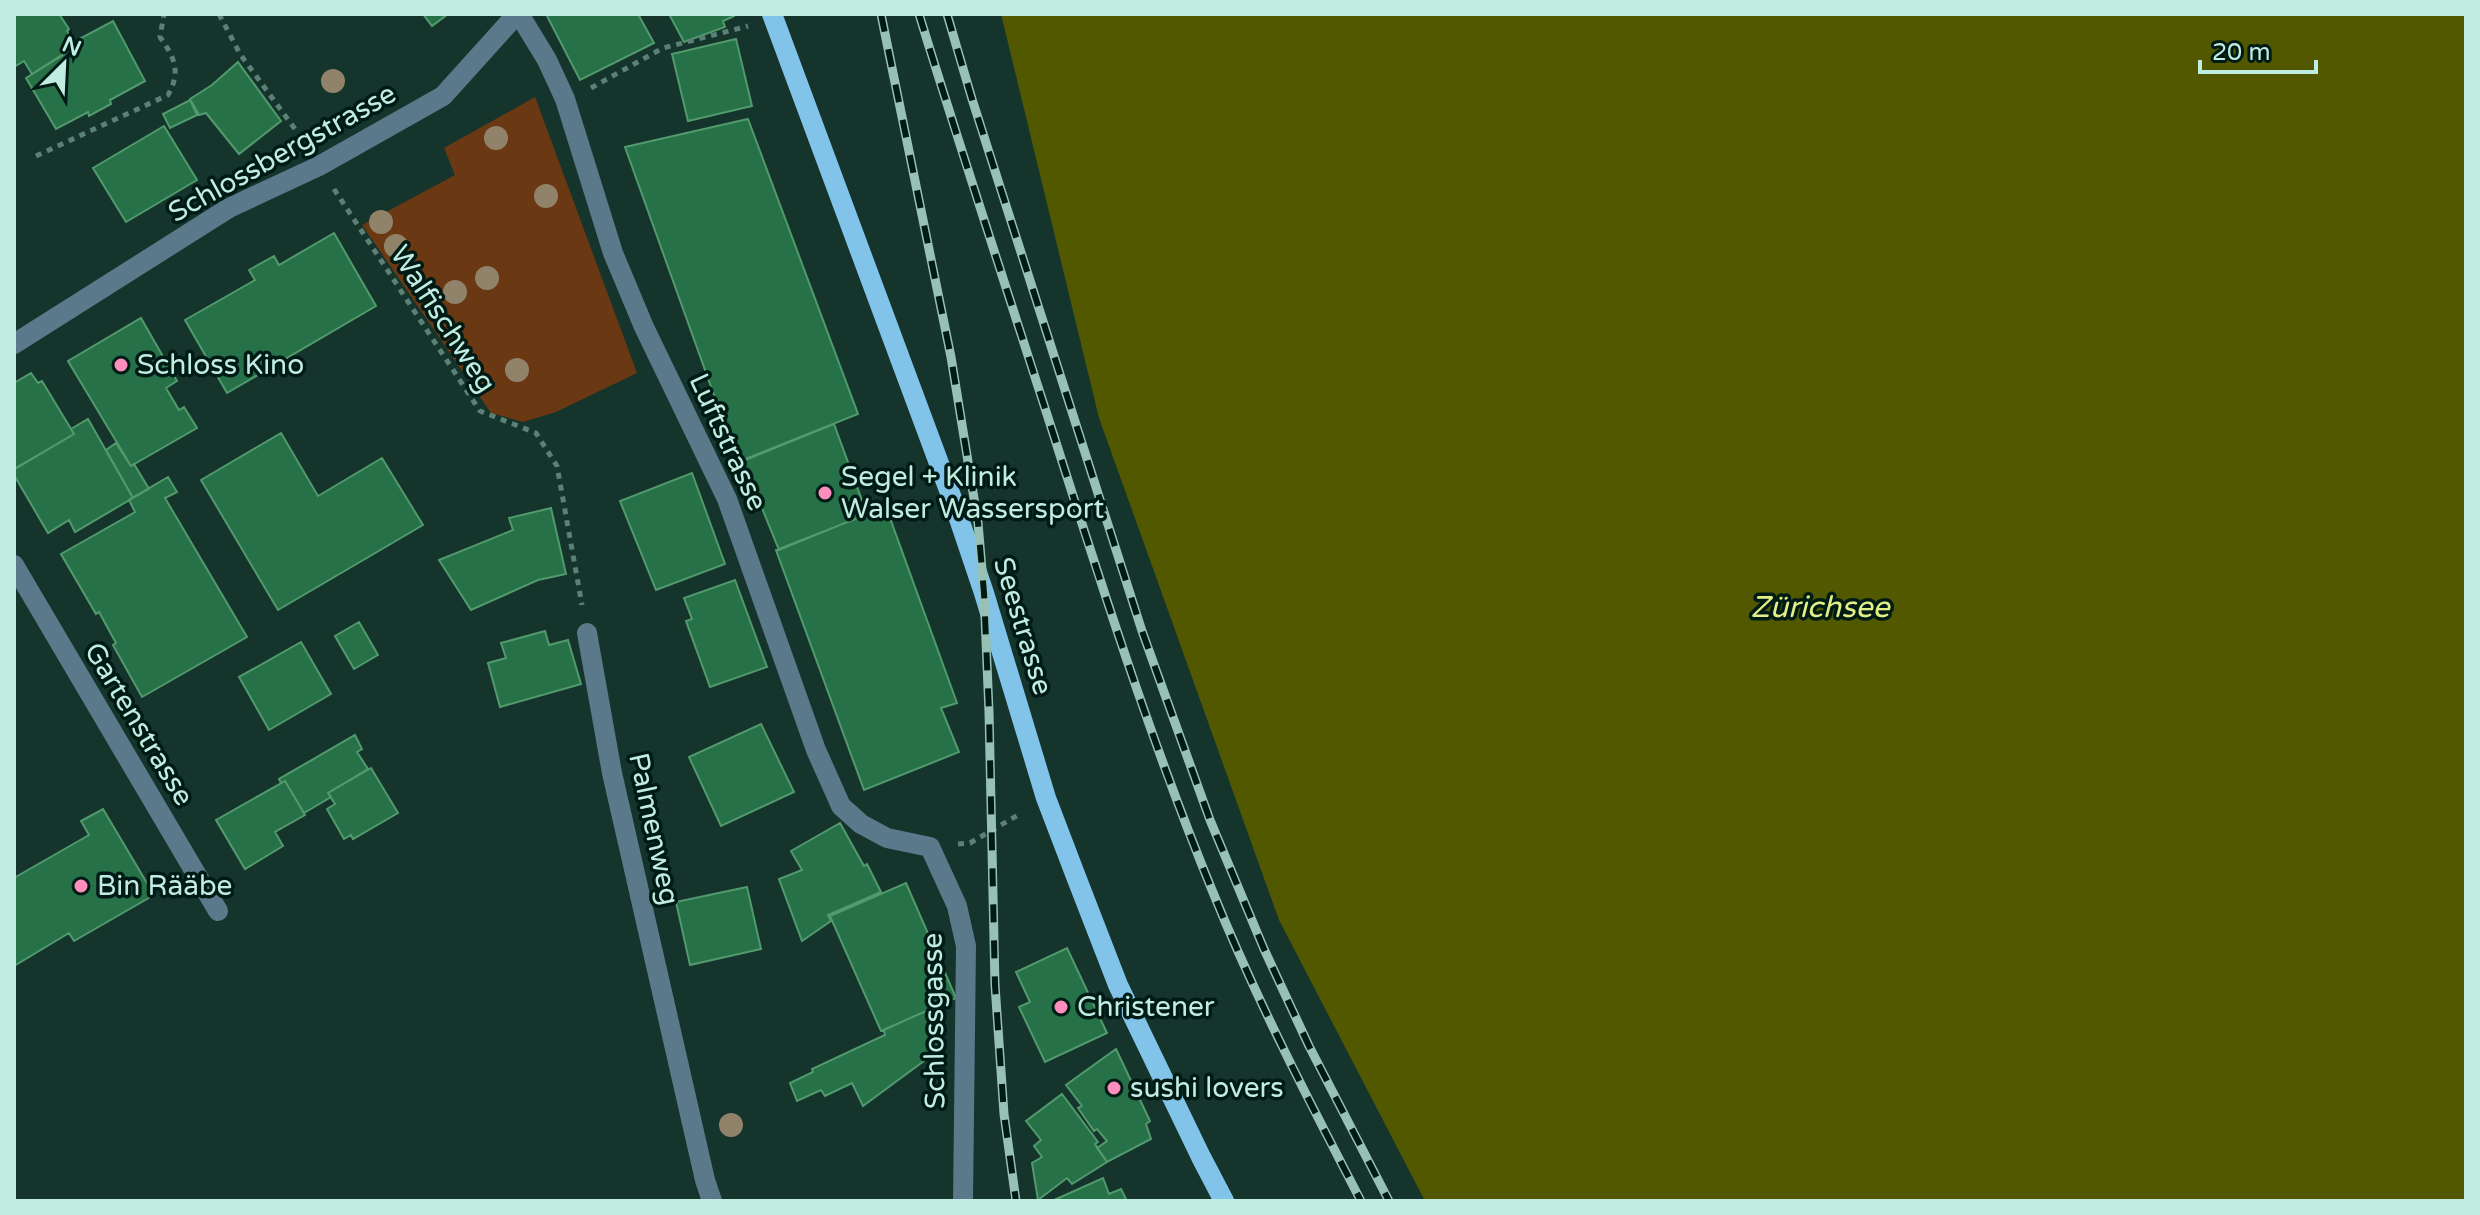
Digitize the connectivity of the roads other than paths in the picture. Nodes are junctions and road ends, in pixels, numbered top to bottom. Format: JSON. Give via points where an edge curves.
{"nodes":[{"id":1,"x":518,"y":14,"type":"edge"},
{"id":2,"x":774,"y":17,"type":"edge"},
{"id":3,"x":14,"y":344,"type":"edge"},
{"id":4,"x":14,"y":565,"type":"edge"},
{"id":5,"x":587,"y":633,"type":"road end"},
{"id":6,"x":930,"y":847,"type":"joint"},
{"id":7,"x":218,"y":911,"type":"dead end"},
{"id":8,"x":712,"y":1201,"type":"edge"},
{"id":9,"x":963,"y":1201,"type":"edge"},
{"id":10,"x":1224,"y":1201,"type":"edge"}],
"edges":[{"from":1,"to":3,"type":"street","name":"Schlossbergstrasse","via":[[443,96],[319,166],[229,208]]},
{"from":1,"to":6,"type":"street","name":"Luftstrasse","via":[[565,99],[613,253],[727,499],[841,806],[887,838]]},
{"from":2,"to":10,"type":"main road","name":"Seestrasse","via":[[962,527],[1046,798],[1118,985]]},
{"from":4,"to":7,"type":"street","name":"Gartenstrasse"},
{"from":5,"to":8,"type":"street","name":"Palmenweg","via":[[612,773]]},
{"from":6,"to":9,"type":"street","name":"Schlossgasse","via":[[957,906],[966,946]]}]}
